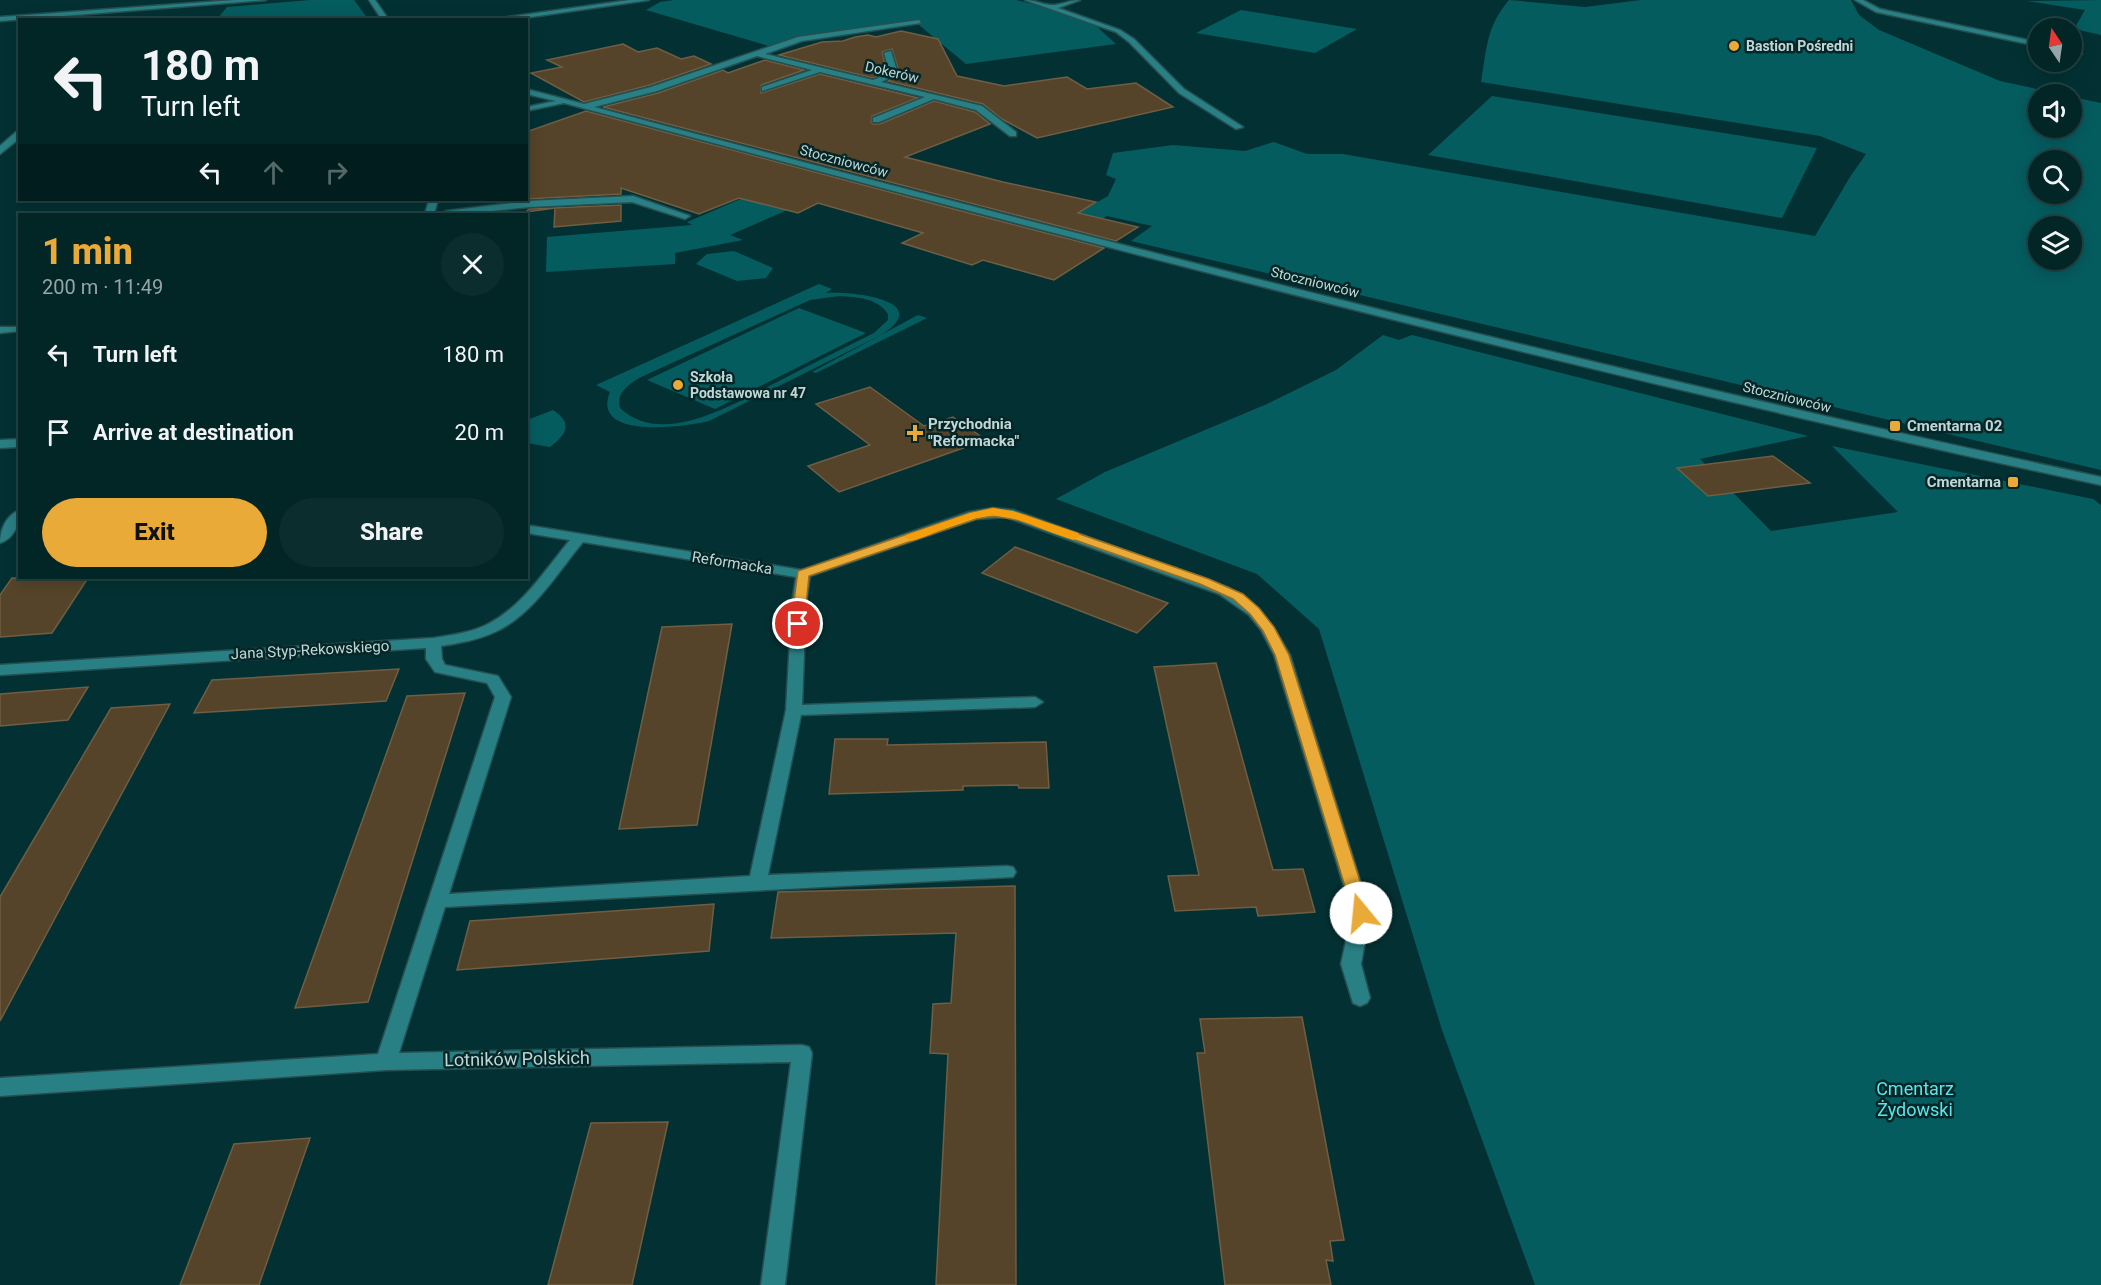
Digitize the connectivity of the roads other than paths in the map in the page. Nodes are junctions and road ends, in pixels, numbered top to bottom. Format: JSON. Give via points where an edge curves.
{"nodes":[{"id":1,"x":263,"y":0,"type":"edge"},
{"id":2,"x":372,"y":0,"type":"edge"},
{"id":3,"x":646,"y":0,"type":"edge"},
{"id":4,"x":1028,"y":0,"type":"edge"},
{"id":5,"x":1077,"y":0,"type":"edge"},
{"id":6,"x":1858,"y":0,"type":"edge"},
{"id":7,"x":1055,"y":7,"type":"junction"},
{"id":8,"x":146,"y":10,"type":"junction"},
{"id":9,"x":138,"y":18,"type":"edge"},
{"id":10,"x":385,"y":18,"type":"edge"},
{"id":11,"x":506,"y":18,"type":"edge"},
{"id":12,"x":0,"y":19,"type":"edge"},
{"id":13,"x":919,"y":22,"type":"dead end"},
{"id":14,"x":2028,"y":42,"type":"edge"},
{"id":15,"x":888,"y":53,"type":"dead end"},
{"id":16,"x":757,"y":54,"type":"junction"},
{"id":17,"x":820,"y":69,"type":"junction"},
{"id":18,"x":876,"y":81,"type":"junction"},
{"id":19,"x":765,"y":89,"type":"dead end"},
{"id":20,"x":528,"y":92,"type":"edge"},
{"id":21,"x":935,"y":96,"type":"junction"},
{"id":22,"x":566,"y":102,"type":"junction"},
{"id":23,"x":583,"y":106,"type":"junction"},
{"id":24,"x":528,"y":109,"type":"edge"},
{"id":25,"x":876,"y":120,"type":"dead end"},
{"id":26,"x":1239,"y":127,"type":"dead end"},
{"id":27,"x":1013,"y":134,"type":"dead end"},
{"id":28,"x":18,"y":135,"type":"edge"},
{"id":29,"x":18,"y":145,"type":"edge"},
{"id":30,"x":2,"y":147,"type":"edge"},
{"id":31,"x":454,"y":213,"type":"edge"},
{"id":32,"x":685,"y":216,"type":"dead end"},
{"id":33,"x":16,"y":329,"type":"dead end"},
{"id":34,"x":0,"y":330,"type":"edge"},
{"id":35,"x":18,"y":442,"type":"edge"},
{"id":36,"x":0,"y":444,"type":"edge"},
{"id":37,"x":2101,"y":481,"type":"edge"},
{"id":38,"x":18,"y":516,"type":"edge"},
{"id":39,"x":528,"y":529,"type":"edge"},
{"id":40,"x":579,"y":538,"type":"junction"},
{"id":41,"x":0,"y":539,"type":"edge"},
{"id":42,"x":802,"y":574,"type":"junction"},
{"id":43,"x":434,"y":643,"type":"junction"},
{"id":44,"x":0,"y":670,"type":"edge"},
{"id":45,"x":1035,"y":702,"type":"dead end"},
{"id":46,"x":794,"y":710,"type":"junction"},
{"id":47,"x":1007,"y":872,"type":"dead end"},
{"id":48,"x":758,"y":882,"type":"junction"},
{"id":49,"x":437,"y":901,"type":"junction"},
{"id":50,"x":1360,"y":998,"type":"dead end"},
{"id":51,"x":386,"y":1062,"type":"junction"},
{"id":52,"x":0,"y":1087,"type":"edge"},
{"id":53,"x":773,"y":1285,"type":"edge"}],
"edges":[{"from":1,"to":8,"type":"street"},
{"from":2,"to":10,"type":"street"},
{"from":3,"to":11,"type":"street"},
{"from":4,"to":7,"type":"street"},
{"from":5,"to":7,"type":"street"},
{"from":6,"to":14,"type":"street","via":[[1878,11]]},
{"from":7,"to":26,"type":"street","via":[[1128,37],[1166,78]]},
{"from":8,"to":9,"type":"street"},
{"from":8,"to":12,"type":"street"},
{"from":13,"to":16,"type":"street","via":[[801,39]]},
{"from":15,"to":18,"type":"street","via":[[894,74]]},
{"from":16,"to":17,"type":"street","name":"Dokerów"},
{"from":16,"to":23,"type":"street","via":[[654,88]]},
{"from":17,"to":18,"type":"street","name":"Dokerów"},
{"from":17,"to":19,"type":"street"},
{"from":18,"to":21,"type":"street","name":"Dokerów"},
{"from":20,"to":22,"type":"street","name":"Stoczniowców"},
{"from":21,"to":25,"type":"street"},
{"from":21,"to":27,"type":"street","name":"Dokerów","via":[[979,108]]},
{"from":22,"to":23,"type":"street","name":"Stoczniowców"},
{"from":22,"to":24,"type":"street"},
{"from":23,"to":37,"type":"street","name":"Stoczniowców","via":[[1147,256],[1848,428]]},
{"from":28,"to":30,"type":"street"},
{"from":29,"to":30,"type":"street"},
{"from":31,"to":32,"type":"street","via":[[529,204],[633,199]]},
{"from":33,"to":34,"type":"street"},
{"from":35,"to":36,"type":"street"},
{"from":38,"to":41,"type":"street"},
{"from":39,"to":40,"type":"street","name":"Reformacka"},
{"from":40,"to":42,"type":"street","name":"Reformacka"},
{"from":40,"to":43,"type":"street","name":"Jana Styp-Rekowskiego","via":[[508,618],[470,635]]},
{"from":42,"to":46,"type":"street"},
{"from":42,"to":50,"type":"street","name":"Reformacka","via":[[974,515],[993,512],[1014,515],[1238,597],[1269,630],[1293,689],[1361,913],[1352,964]]},
{"from":43,"to":44,"type":"street","name":"Jana Styp-Rekowskiego"},
{"from":43,"to":49,"type":"street","via":[[434,659],[440,669],[494,680],[503,696]]},
{"from":45,"to":46,"type":"street"},
{"from":46,"to":48,"type":"street"},
{"from":47,"to":48,"type":"street"},
{"from":48,"to":49,"type":"street"},
{"from":49,"to":51,"type":"street"},
{"from":51,"to":52,"type":"street","name":"Lotników Polskich"},
{"from":51,"to":53,"type":"street","name":"Lotników Polskich","via":[[802,1053]]}]}
